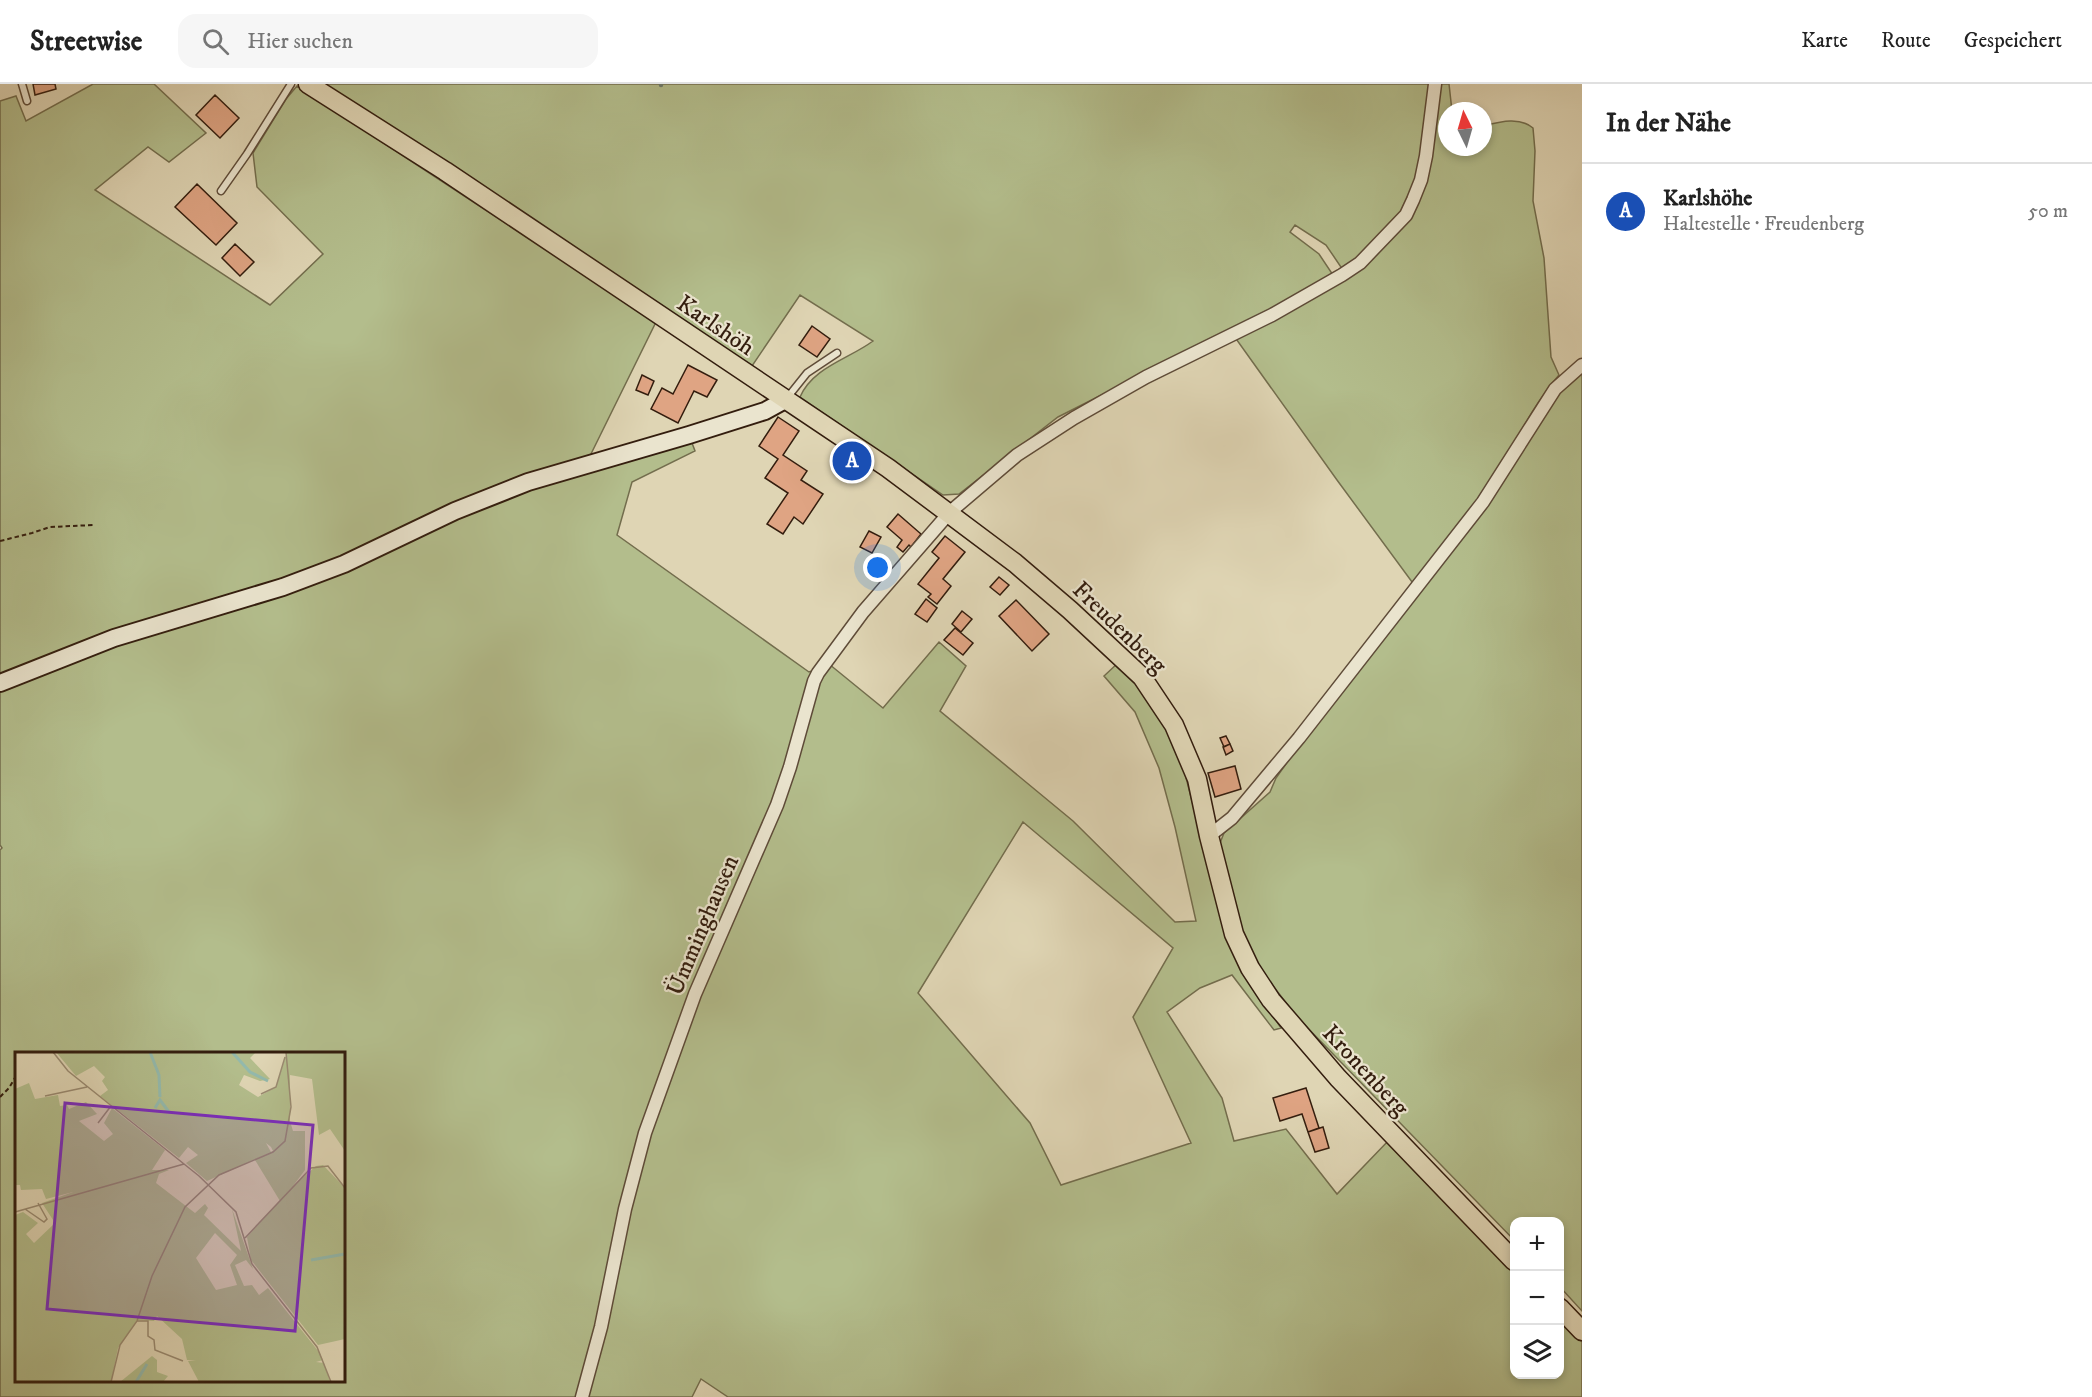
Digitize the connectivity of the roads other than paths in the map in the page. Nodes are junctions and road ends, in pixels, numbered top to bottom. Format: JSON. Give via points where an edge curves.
{"nodes":[{"id":1,"x":22,"y":84,"type":"edge"},
{"id":2,"x":291,"y":84,"type":"edge"},
{"id":3,"x":308,"y":84,"type":"edge"},
{"id":4,"x":1435,"y":84,"type":"edge"},
{"id":5,"x":27,"y":101,"type":"dead end"},
{"id":6,"x":221,"y":191,"type":"dead end"},
{"id":7,"x":837,"y":353,"type":"dead end"},
{"id":8,"x":1582,"y":365,"type":"edge"},
{"id":9,"x":785,"y":400,"type":"junction"},
{"id":10,"x":950,"y":512,"type":"junction"},
{"id":11,"x":0,"y":682,"type":"edge"},
{"id":12,"x":1209,"y":837,"type":"junction"},
{"id":13,"x":1271,"y":1000,"type":"joint"},
{"id":14,"x":1510,"y":1256,"type":"edge"},
{"id":15,"x":1564,"y":1312,"type":"edge"},
{"id":16,"x":1582,"y":1331,"type":"edge"},
{"id":17,"x":582,"y":1397,"type":"edge"}],
"edges":[{"from":1,"to":5,"type":"lane"},
{"from":2,"to":6,"type":"lane"},
{"from":3,"to":9,"type":"main road","name":"Karlshöh","via":[[445,171]]},
{"from":4,"to":10,"type":"street","name":"Ümminghausen","via":[[1426,156],[1413,200],[1406,215],[1360,263],[1074,418],[1017,454]]},
{"from":7,"to":9,"type":"lane","via":[[807,373]]},
{"from":8,"to":12,"type":"street","via":[[1555,389],[1483,502],[1299,738],[1232,818]]},
{"from":9,"to":10,"type":"main road","name":"Freudenberg"},
{"from":9,"to":11,"type":"main road","via":[[765,411],[489,496],[344,564],[283,587],[114,638]]},
{"from":10,"to":12,"type":"main road","name":"Freudenberg","via":[[1061,602],[1142,677],[1166,711],[1197,778]]},
{"from":10,"to":17,"type":"street","name":"Ümminghausen","via":[[863,612],[814,681],[777,804],[695,994],[645,1133]]},
{"from":12,"to":13,"type":"main road","name":"Freudenberg","via":[[1234,934]]},
{"from":13,"to":14,"type":"main road","name":"Kronenberg","via":[[1338,1078]]},
{"from":15,"to":16,"type":"main road"}]}
